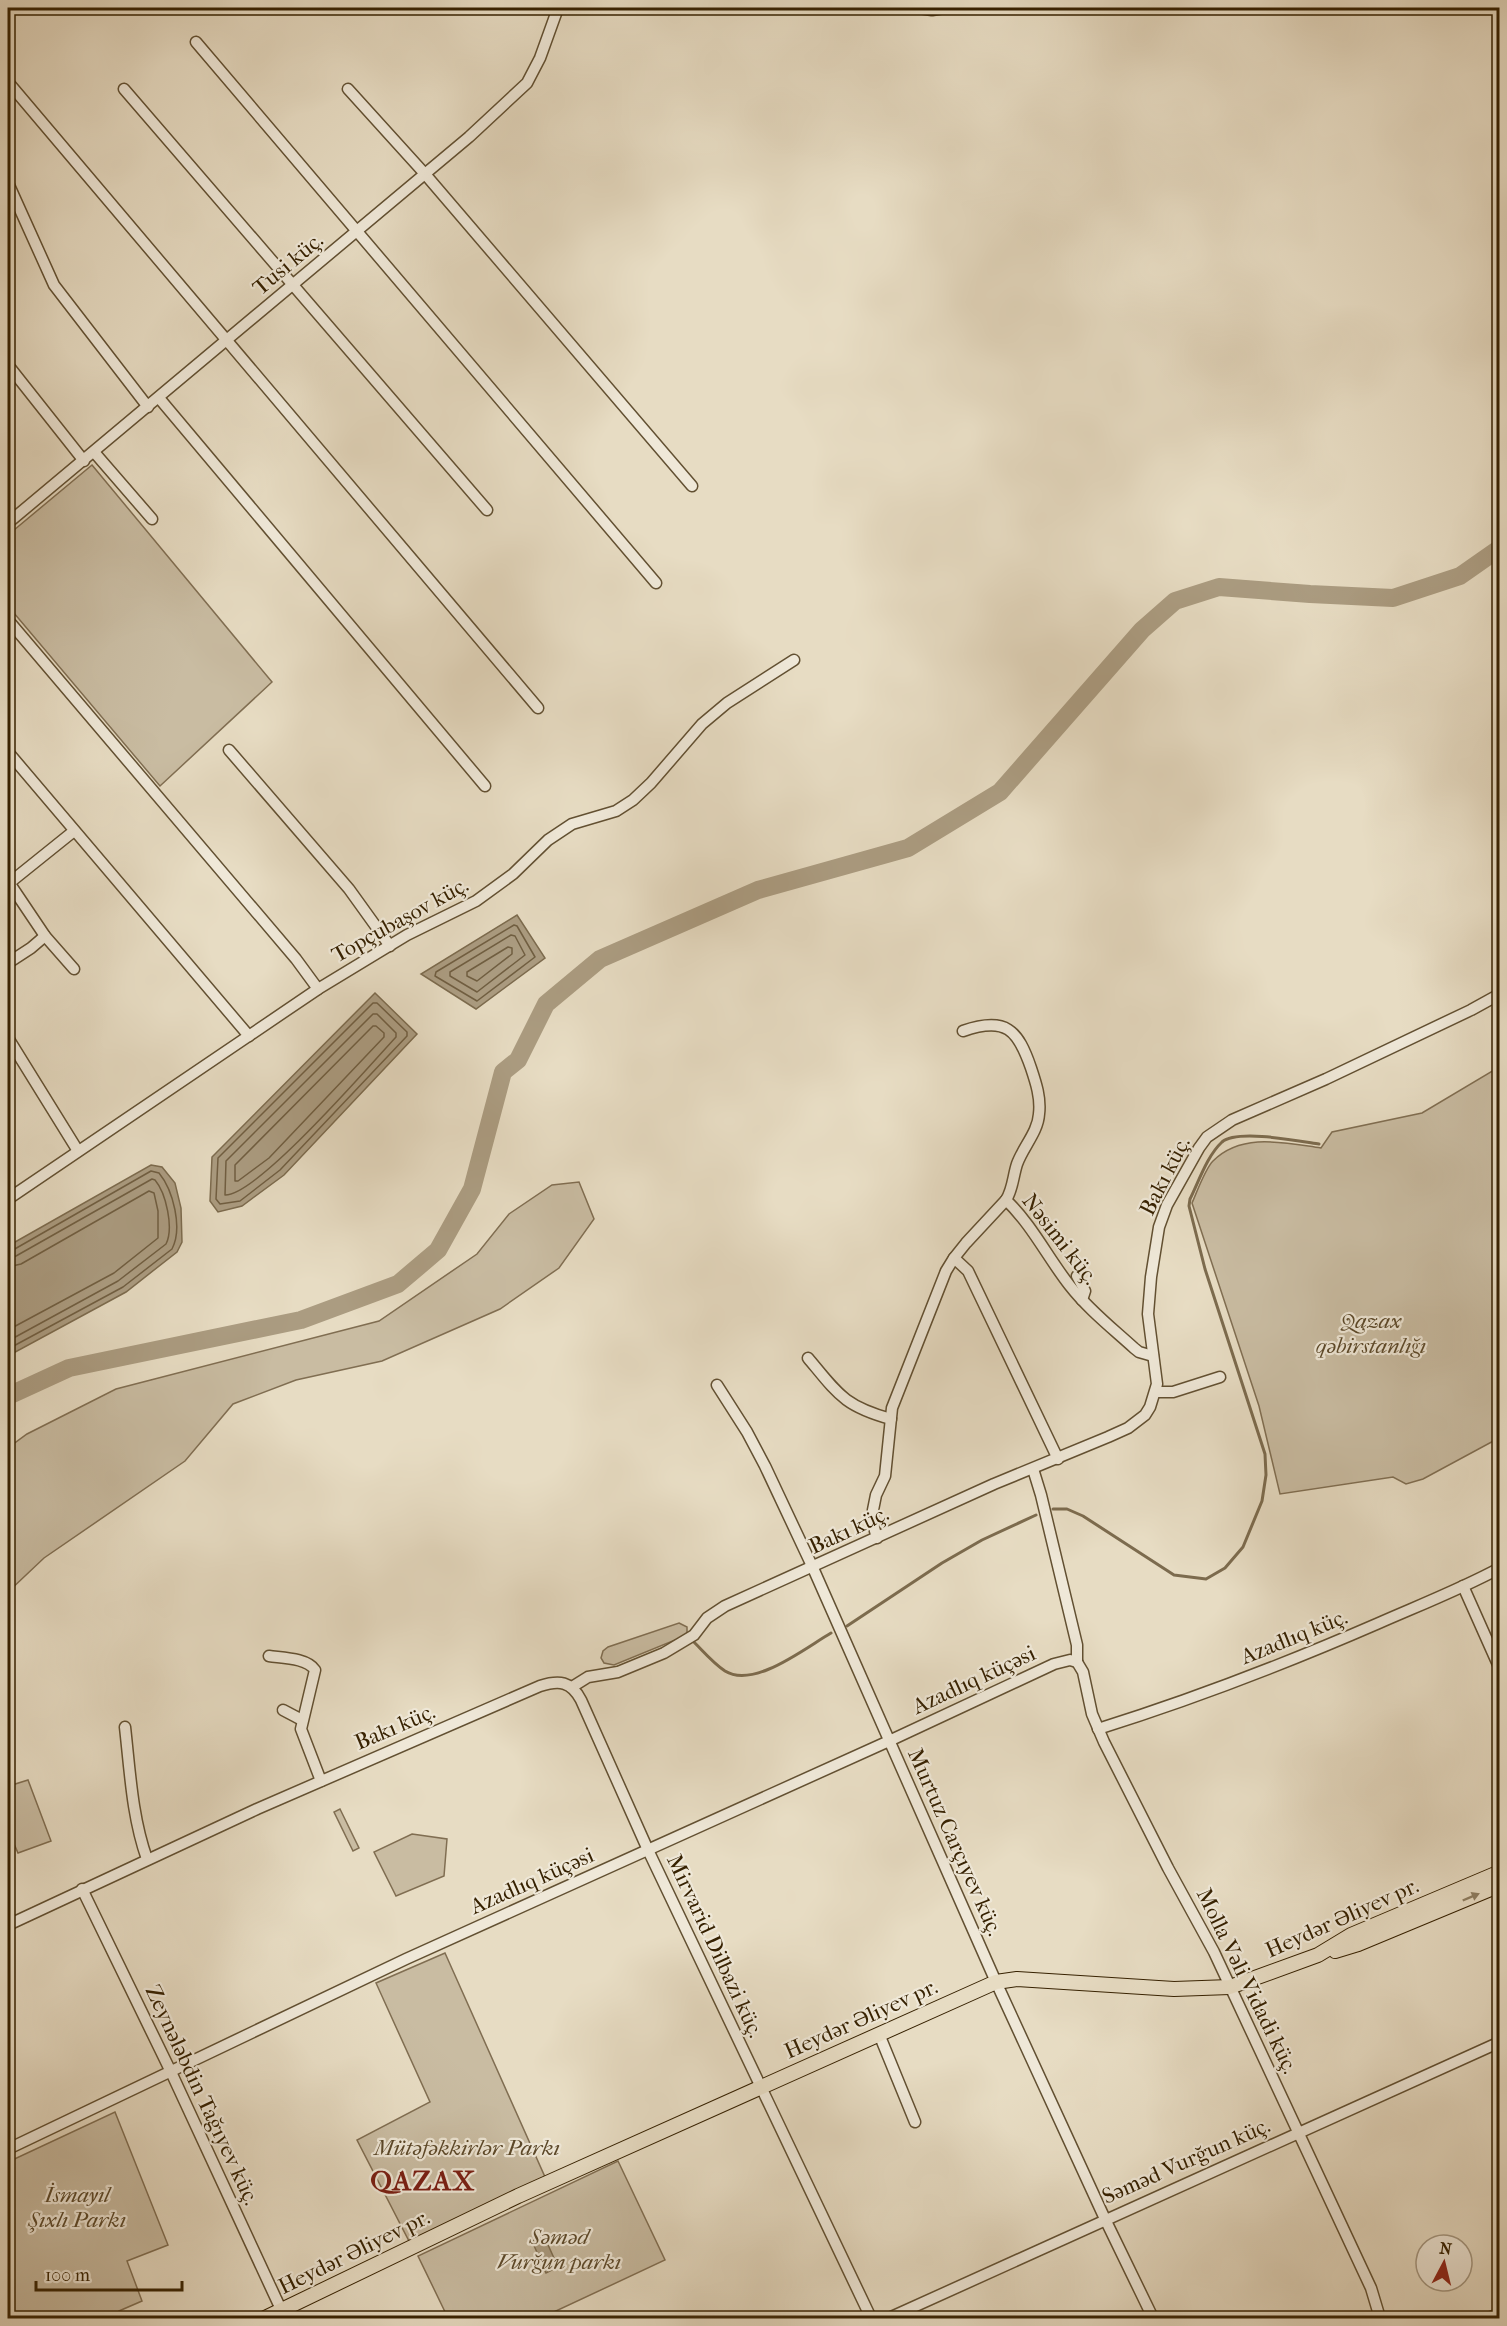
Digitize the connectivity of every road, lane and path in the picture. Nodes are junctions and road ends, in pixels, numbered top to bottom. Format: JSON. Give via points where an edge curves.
{"nodes":[{"id":1,"x":558,"y":8,"type":"edge"},
{"id":2,"x":919,"y":8,"type":"edge"},
{"id":3,"x":943,"y":8,"type":"edge"},
{"id":4,"x":196,"y":42,"type":"dead end"},
{"id":5,"x":8,"y":82,"type":"edge"},
{"id":6,"x":124,"y":89,"type":"dead end"},
{"id":7,"x":348,"y":89,"type":"dead end"},
{"id":8,"x":425,"y":174,"type":"junction"},
{"id":9,"x":8,"y":183,"type":"edge"},
{"id":10,"x":357,"y":232,"type":"junction"},
{"id":11,"x":294,"y":285,"type":"junction"},
{"id":12,"x":226,"y":342,"type":"junction"},
{"id":13,"x":8,"y":364,"type":"edge"},
{"id":14,"x":159,"y":398,"type":"junction"},
{"id":15,"x":148,"y":407,"type":"junction"},
{"id":16,"x":94,"y":452,"type":"junction"},
{"id":17,"x":84,"y":461,"type":"junction"},
{"id":18,"x":692,"y":486,"type":"dead end"},
{"id":19,"x":487,"y":510,"type":"dead end"},
{"id":20,"x":152,"y":519,"type":"dead end"},
{"id":21,"x":8,"y":523,"type":"edge"},
{"id":22,"x":657,"y":583,"type":"dead end"},
{"id":23,"x":8,"y":620,"type":"edge"},
{"id":24,"x":794,"y":660,"type":"dead end"},
{"id":25,"x":538,"y":708,"type":"dead end"},
{"id":26,"x":229,"y":750,"type":"dead end"},
{"id":27,"x":8,"y":752,"type":"edge"},
{"id":28,"x":485,"y":786,"type":"dead end"},
{"id":29,"x":74,"y":831,"type":"junction"},
{"id":30,"x":8,"y":882,"type":"edge"},
{"id":31,"x":45,"y":936,"type":"junction"},
{"id":32,"x":390,"y":946,"type":"junction"},
{"id":33,"x":8,"y":963,"type":"edge"},
{"id":34,"x":74,"y":969,"type":"dead end"},
{"id":35,"x":318,"y":989,"type":"junction"},
{"id":36,"x":1500,"y":994,"type":"edge"},
{"id":37,"x":963,"y":1031,"type":"dead end"},
{"id":38,"x":249,"y":1036,"type":"junction"},
{"id":39,"x":8,"y":1038,"type":"edge"},
{"id":40,"x":78,"y":1150,"type":"junction"},
{"id":41,"x":8,"y":1199,"type":"edge"},
{"id":42,"x":1006,"y":1200,"type":"junction"},
{"id":43,"x":954,"y":1258,"type":"junction"},
{"id":44,"x":1077,"y":1276,"type":"dead end"},
{"id":45,"x":1082,"y":1300,"type":"junction"},
{"id":46,"x":1153,"y":1356,"type":"junction"},
{"id":47,"x":808,"y":1358,"type":"dead end"},
{"id":48,"x":1220,"y":1377,"type":"dead end"},
{"id":49,"x":717,"y":1385,"type":"dead end"},
{"id":50,"x":1156,"y":1392,"type":"junction"},
{"id":51,"x":891,"y":1419,"type":"junction"},
{"id":52,"x":1058,"y":1459,"type":"junction"},
{"id":53,"x":1033,"y":1469,"type":"junction"},
{"id":54,"x":877,"y":1538,"type":"junction"},
{"id":55,"x":813,"y":1568,"type":"junction"},
{"id":56,"x":1500,"y":1568,"type":"edge"},
{"id":57,"x":1463,"y":1586,"type":"junction"},
{"id":58,"x":269,"y":1656,"type":"dead end"},
{"id":59,"x":1077,"y":1662,"type":"junction"},
{"id":60,"x":1500,"y":1669,"type":"edge"},
{"id":61,"x":572,"y":1687,"type":"junction"},
{"id":62,"x":283,"y":1710,"type":"dead end"},
{"id":63,"x":302,"y":1720,"type":"junction"},
{"id":64,"x":125,"y":1727,"type":"dead end"},
{"id":65,"x":1098,"y":1729,"type":"junction"},
{"id":66,"x":889,"y":1742,"type":"junction"},
{"id":67,"x":321,"y":1781,"type":"junction"},
{"id":68,"x":648,"y":1850,"type":"junction"},
{"id":69,"x":147,"y":1859,"type":"junction"},
{"id":70,"x":1500,"y":1872,"type":"edge"},
{"id":71,"x":1500,"y":1885,"type":"edge"},
{"id":72,"x":82,"y":1889,"type":"junction"},
{"id":73,"x":8,"y":1925,"type":"edge"},
{"id":74,"x":1318,"y":1955,"type":"junction"},
{"id":75,"x":996,"y":1982,"type":"junction"},
{"id":76,"x":1230,"y":1987,"type":"junction"},
{"id":77,"x":879,"y":2034,"type":"junction"},
{"id":78,"x":1500,"y":2042,"type":"edge"},
{"id":79,"x":171,"y":2072,"type":"junction"},
{"id":80,"x":760,"y":2086,"type":"junction"},
{"id":81,"x":915,"y":2122,"type":"dead end"},
{"id":82,"x":1298,"y":2132,"type":"junction"},
{"id":83,"x":8,"y":2149,"type":"edge"},
{"id":84,"x":1105,"y":2219,"type":"junction"},
{"id":85,"x":1500,"y":2314,"type":"edge"},
{"id":86,"x":283,"y":2315,"type":"edge"},
{"id":87,"x":265,"y":2319,"type":"edge"},
{"id":88,"x":871,"y":2319,"type":"edge"},
{"id":89,"x":889,"y":2319,"type":"edge"},
{"id":90,"x":1153,"y":2319,"type":"edge"},
{"id":91,"x":1380,"y":2319,"type":"edge"},
{"id":92,"x":1488,"y":2319,"type":"edge"}],
"edges":[{"from":1,"to":8,"type":"street","name":"Tusi küç.","via":[[540,58],[526,83]]},
{"from":2,"to":3,"type":"street"},
{"from":4,"to":10,"type":"street"},
{"from":5,"to":12,"type":"street"},
{"from":6,"to":11,"type":"street"},
{"from":7,"to":8,"type":"street"},
{"from":8,"to":10,"type":"street","name":"Tusi küç."},
{"from":8,"to":18,"type":"street"},
{"from":9,"to":15,"type":"street","via":[[54,285]]},
{"from":10,"to":11,"type":"street","name":"Tusi küç."},
{"from":10,"to":22,"type":"street"},
{"from":11,"to":12,"type":"street","name":"Tusi küç."},
{"from":11,"to":19,"type":"street"},
{"from":12,"to":14,"type":"street","name":"Tusi küç."},
{"from":12,"to":25,"type":"street"},
{"from":13,"to":17,"type":"street"},
{"from":14,"to":15,"type":"street","name":"Tusi küç."},
{"from":14,"to":28,"type":"street"},
{"from":15,"to":16,"type":"street","name":"Tusi küç."},
{"from":16,"to":17,"type":"street","name":"Tusi küç."},
{"from":16,"to":20,"type":"street"},
{"from":17,"to":21,"type":"street","name":"Tusi küç."},
{"from":23,"to":35,"type":"street"},
{"from":24,"to":32,"type":"street","name":"Topçubaşov küç.","via":[[702,724],[633,800],[616,811],[572,824],[476,901]]},
{"from":26,"to":32,"type":"street","via":[[350,889]]},
{"from":27,"to":29,"type":"street"},
{"from":29,"to":30,"type":"street"},
{"from":29,"to":38,"type":"street"},
{"from":30,"to":31,"type":"street"},
{"from":31,"to":33,"type":"street"},
{"from":31,"to":34,"type":"street"},
{"from":32,"to":35,"type":"street","name":"Topçubaşov küç."},
{"from":35,"to":38,"type":"street","name":"Topçubaşov küç."},
{"from":36,"to":46,"type":"street","name":"Bakı küç.","via":[[1232,1120],[1207,1137],[1167,1205],[1159,1227],[1149,1292]]},
{"from":37,"to":42,"type":"street","via":[[990,1025],[1016,1035],[1036,1084],[1040,1103],[1037,1124],[1017,1163]]},
{"from":38,"to":40,"type":"street","name":"Topçubaşov küç."},
{"from":39,"to":40,"type":"street"},
{"from":40,"to":41,"type":"street","name":"Topçubaşov küç."},
{"from":42,"to":43,"type":"street","name":"Nəsimi küç."},
{"from":42,"to":45,"type":"street","name":"Nəsimi küç."},
{"from":43,"to":51,"type":"street","name":"Nəsimi küç.","via":[[898,1390]]},
{"from":43,"to":52,"type":"street","via":[[968,1271]]},
{"from":44,"to":45,"type":"street","via":[[1085,1291]]},
{"from":45,"to":46,"type":"street","name":"Nəsimi küç.","via":[[1139,1352]]},
{"from":46,"to":50,"type":"street","name":"Bakı küç."},
{"from":47,"to":51,"type":"street","via":[[851,1404]]},
{"from":48,"to":50,"type":"street","via":[[1173,1392]]},
{"from":49,"to":55,"type":"street","name":"Murtuz Carçıyev küç.","via":[[765,1466]]},
{"from":50,"to":52,"type":"street","name":"Bakı küç.","via":[[1145,1415],[1128,1428]]},
{"from":51,"to":54,"type":"street","name":"Nəsimi küç.","via":[[885,1476],[873,1510]]},
{"from":52,"to":53,"type":"street","name":"Bakı küç."},
{"from":53,"to":54,"type":"street","name":"Bakı küç."},
{"from":53,"to":59,"type":"street","name":"Molla Vəli Vidadi küç.","via":[[1077,1645]]},
{"from":54,"to":55,"type":"street","name":"Bakı küç."},
{"from":55,"to":61,"type":"street","name":"Bakı küç.","via":[[725,1606],[707,1618],[694,1635],[664,1653],[618,1672],[588,1677]]},
{"from":55,"to":66,"type":"street","name":"Murtuz Carçıyev küç."},
{"from":56,"to":57,"type":"street","name":"Azadlıq küç."},
{"from":57,"to":60,"type":"street"},
{"from":57,"to":65,"type":"street","name":"Azadlıq küç.","via":[[1276,1667]]},
{"from":58,"to":63,"type":"street","via":[[313,1665],[315,1674]]},
{"from":59,"to":65,"type":"street","name":"Molla Vəli Vidadi küç."},
{"from":59,"to":66,"type":"street","name":"Azadlıq küçəsi","via":[[1054,1664]]},
{"from":61,"to":67,"type":"street","name":"Bakı küç.","via":[[558,1682],[540,1686]]},
{"from":61,"to":68,"type":"street","name":"Mirvarid Dilbazi küç."},
{"from":62,"to":63,"type":"street"},
{"from":63,"to":67,"type":"street","via":[[303,1737]]},
{"from":64,"to":69,"type":"street","via":[[136,1817]]},
{"from":65,"to":76,"type":"street","name":"Molla Vəli Vidadi küç."},
{"from":66,"to":68,"type":"street","name":"Azadlıq küçəsi"},
{"from":66,"to":75,"type":"street","name":"Murtuz Carçıyev küç."},
{"from":67,"to":69,"type":"street","name":"Bakı küç."},
{"from":68,"to":79,"type":"street","name":"Azadlıq küçəsi","via":[[406,1959]]},
{"from":68,"to":80,"type":"street","name":"Mirvarid Dilbazi küç."},
{"from":69,"to":72,"type":"street","name":"Bakı küç."},
{"from":70,"to":74,"type":"main road","name":"Heydər Əliyev pr.","via":[[1351,1935]]},
{"from":74,"to":71,"type":"main road","one_way":true,"via":[[1358,1944]]},
{"from":72,"to":73,"type":"street","name":"Bakı küç."},
{"from":72,"to":79,"type":"street","name":"Zeynələbdin Tağıyev küç."},
{"from":74,"to":76,"type":"main road","name":"Heydər Əliyev pr."},
{"from":75,"to":76,"type":"main road","name":"Heydər Əliyev pr.","via":[[1017,1979],[1174,1989]]},
{"from":75,"to":77,"type":"main road","name":"Heydər Əliyev pr."},
{"from":75,"to":84,"type":"street","name":"Murtuz Carçıyev küç."},
{"from":76,"to":82,"type":"street","name":"Molla Vəli Vidadi küç."},
{"from":77,"to":80,"type":"main road","name":"Heydər Əliyev pr."},
{"from":77,"to":81,"type":"street"},
{"from":78,"to":82,"type":"street","name":"Səməd Vurğun küç."},
{"from":79,"to":83,"type":"street","name":"Azadlıq küçəsi"},
{"from":79,"to":86,"type":"street","name":"Zeynələbdin Tağıyev küç."},
{"from":80,"to":86,"type":"main road","name":"Heydər Əliyev pr.","via":[[518,2196]]},
{"from":80,"to":88,"type":"street","name":"Mirvarid Dilbazi küç."},
{"from":82,"to":84,"type":"street","name":"Səməd Vurğun küç."},
{"from":82,"to":91,"type":"street","name":"Molla Vəli Vidadi küç.","via":[[1371,2288]]},
{"from":84,"to":89,"type":"street","name":"Səməd Vurğun küç."},
{"from":84,"to":90,"type":"street","name":"Murtuz Carçıyev küç."},
{"from":85,"to":92,"type":"street"},
{"from":86,"to":87,"type":"main road","name":"Heydər Əliyev pr."}]}
